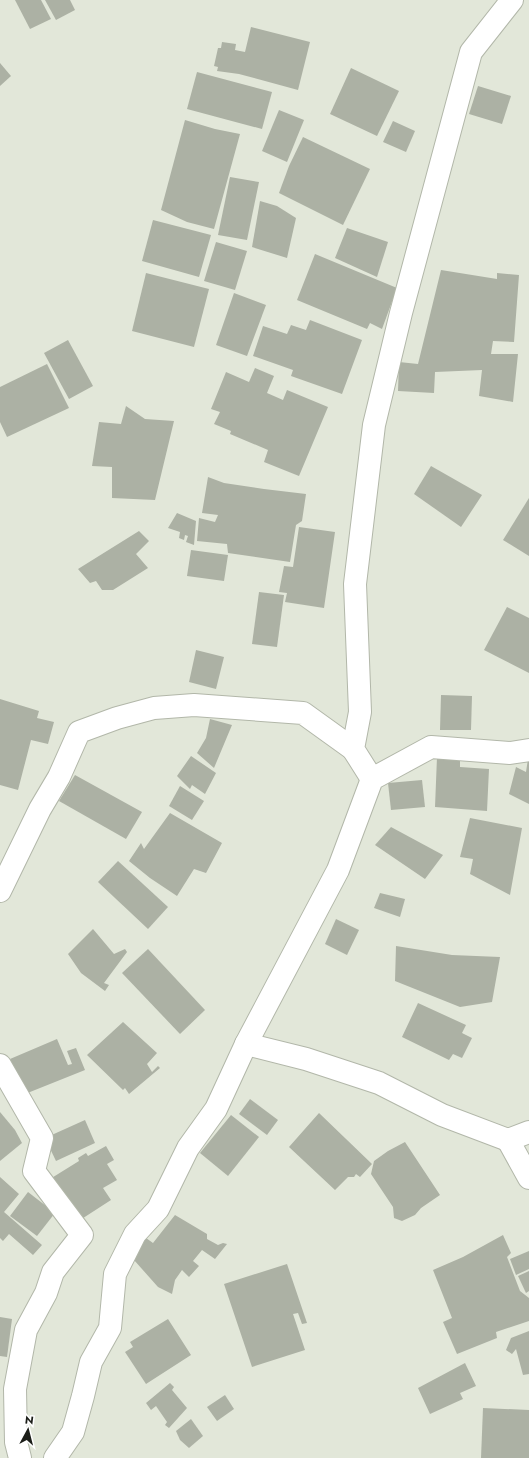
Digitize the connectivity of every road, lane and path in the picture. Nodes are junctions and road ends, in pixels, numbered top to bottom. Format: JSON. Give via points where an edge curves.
{"nodes":[{"id":1,"x":512,"y":0,"type":"edge"},
{"id":2,"x":353,"y":749,"type":"junction"},
{"id":3,"x":529,"y":750,"type":"edge"},
{"id":4,"x":372,"y":779,"type":"junction"},
{"id":5,"x":0,"y":891,"type":"edge"},
{"id":6,"x":246,"y":1044,"type":"junction"},
{"id":7,"x":0,"y":1065,"type":"edge"},
{"id":8,"x":529,"y":1132,"type":"edge"},
{"id":9,"x":508,"y":1140,"type":"junction"},
{"id":10,"x":529,"y":1178,"type":"edge"},
{"id":11,"x":20,"y":1458,"type":"edge"},
{"id":12,"x":55,"y":1458,"type":"edge"}],
"edges":[{"from":1,"to":2,"type":"street","via":[[471,52],[401,313],[374,425],[355,584],[360,712]]},
{"from":2,"to":4,"type":"street"},
{"from":2,"to":5,"type":"street","via":[[302,713],[194,706],[154,708],[79,732],[59,777],[40,809]]},
{"from":3,"to":4,"type":"street","via":[[510,753],[431,747]]},
{"from":4,"to":6,"type":"street","via":[[338,870]]},
{"from":6,"to":9,"type":"street","via":[[306,1058],[379,1083],[442,1115]]},
{"from":6,"to":12,"type":"street","via":[[216,1109],[188,1148],[158,1209],[135,1234],[115,1274],[110,1328],[91,1362],[73,1432]]},
{"from":7,"to":11,"type":"street","via":[[42,1138],[34,1171],[82,1235],[54,1272],[26,1330],[15,1389],[16,1442]]},
{"from":8,"to":9,"type":"street"},
{"from":9,"to":10,"type":"street"}]}
